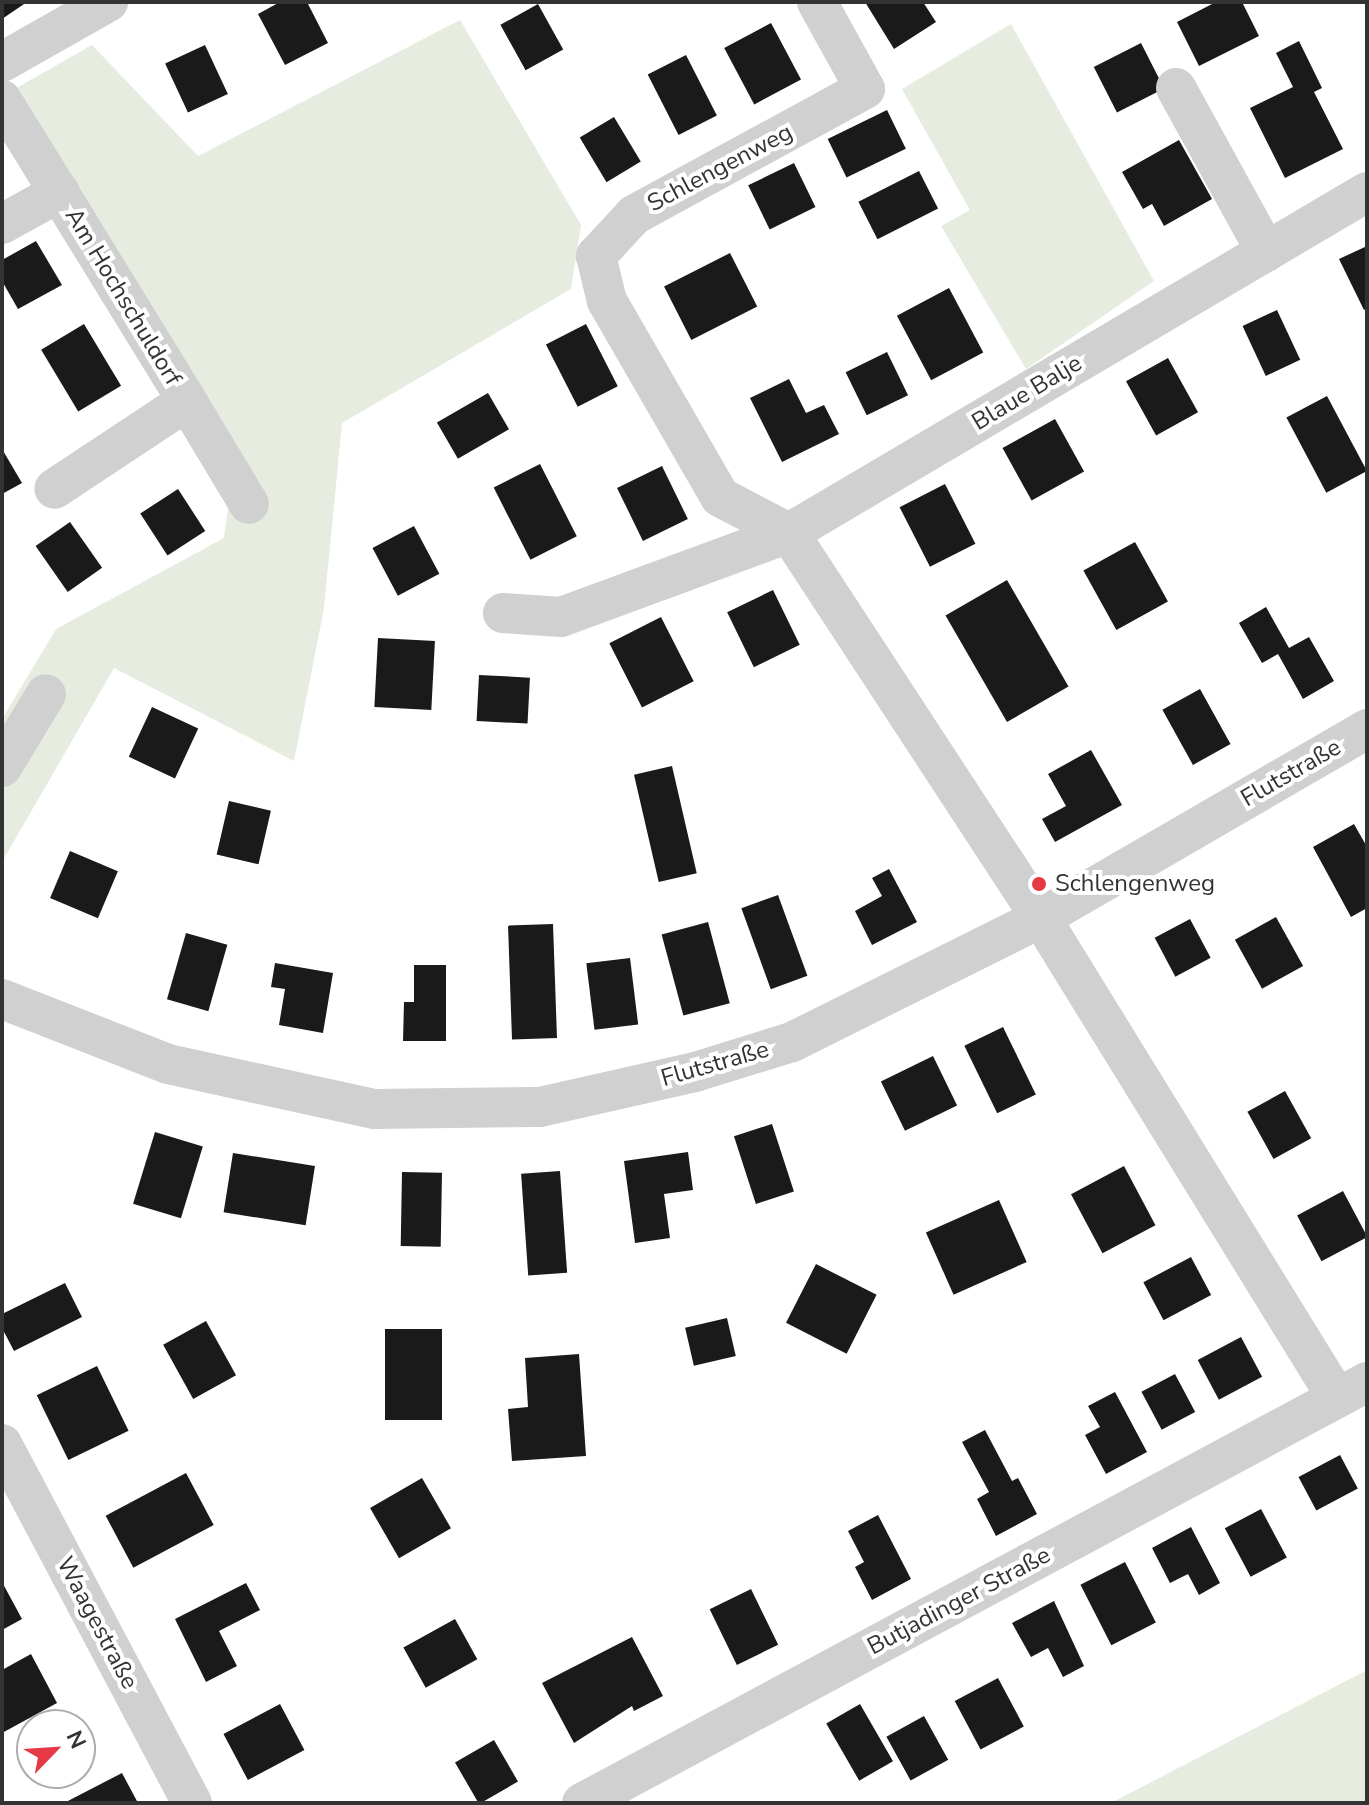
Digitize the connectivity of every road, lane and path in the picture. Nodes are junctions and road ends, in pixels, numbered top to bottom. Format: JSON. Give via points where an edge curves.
{"nodes":[{"id":1,"x":108,"y":2,"type":"edge"},
{"id":2,"x":817,"y":2,"type":"edge"},
{"id":3,"x":2,"y":62,"type":"edge"},
{"id":4,"x":1176,"y":88,"type":"dead end"},
{"id":5,"x":2,"y":100,"type":"edge"},
{"id":6,"x":60,"y":192,"type":"junction"},
{"id":7,"x":1367,"y":192,"type":"edge"},
{"id":8,"x":2,"y":224,"type":"edge"},
{"id":9,"x":1266,"y":252,"type":"junction"},
{"id":10,"x":187,"y":401,"type":"junction"},
{"id":11,"x":54,"y":489,"type":"dead end"},
{"id":12,"x":249,"y":504,"type":"dead end"},
{"id":13,"x":789,"y":533,"type":"junction"},
{"id":14,"x":503,"y":613,"type":"dead end"},
{"id":15,"x":46,"y":694,"type":"dead end"},
{"id":16,"x":1367,"y":729,"type":"edge"},
{"id":17,"x":2,"y":767,"type":"edge"},
{"id":18,"x":1041,"y":918,"type":"junction"},
{"id":19,"x":2,"y":999,"type":"edge"},
{"id":20,"x":1352,"y":1390,"type":"edge"},
{"id":21,"x":2,"y":1444,"type":"edge"},
{"id":22,"x":192,"y":1803,"type":"edge"},
{"id":23,"x":582,"y":1803,"type":"edge"}],
"edges":[{"from":1,"to":3,"type":"street"},
{"from":2,"to":13,"type":"street","name":"Schlengenweg","via":[[865,89],[634,215],[596,256],[607,301],[720,497]]},
{"from":4,"to":9,"type":"street"},
{"from":5,"to":6,"type":"street","name":"Am Hochschuldorf"},
{"from":6,"to":8,"type":"street","name":"Am Hochschuldorf"},
{"from":6,"to":10,"type":"street","name":"Am Hochschuldorf"},
{"from":7,"to":9,"type":"street","name":"Blaue Balje"},
{"from":9,"to":13,"type":"street","name":"Blaue Balje"},
{"from":10,"to":11,"type":"street","name":"Am Hochschuldorf"},
{"from":10,"to":12,"type":"street","name":"Am Hochschuldorf"},
{"from":13,"to":14,"type":"street","via":[[561,617]]},
{"from":13,"to":18,"type":"street","name":"Schlengenweg"},
{"from":15,"to":17,"type":"street"},
{"from":16,"to":18,"type":"street","name":"Flutstraße"},
{"from":18,"to":19,"type":"street","name":"Flutstraße","via":[[792,1042],[695,1072],[540,1107],[374,1109],[168,1064]]},
{"from":18,"to":20,"type":"street","name":"Butjadinger Straße"},
{"from":20,"to":23,"type":"street","name":"Butjadinger Straße"},
{"from":21,"to":22,"type":"street","name":"Waagestraße"}]}
